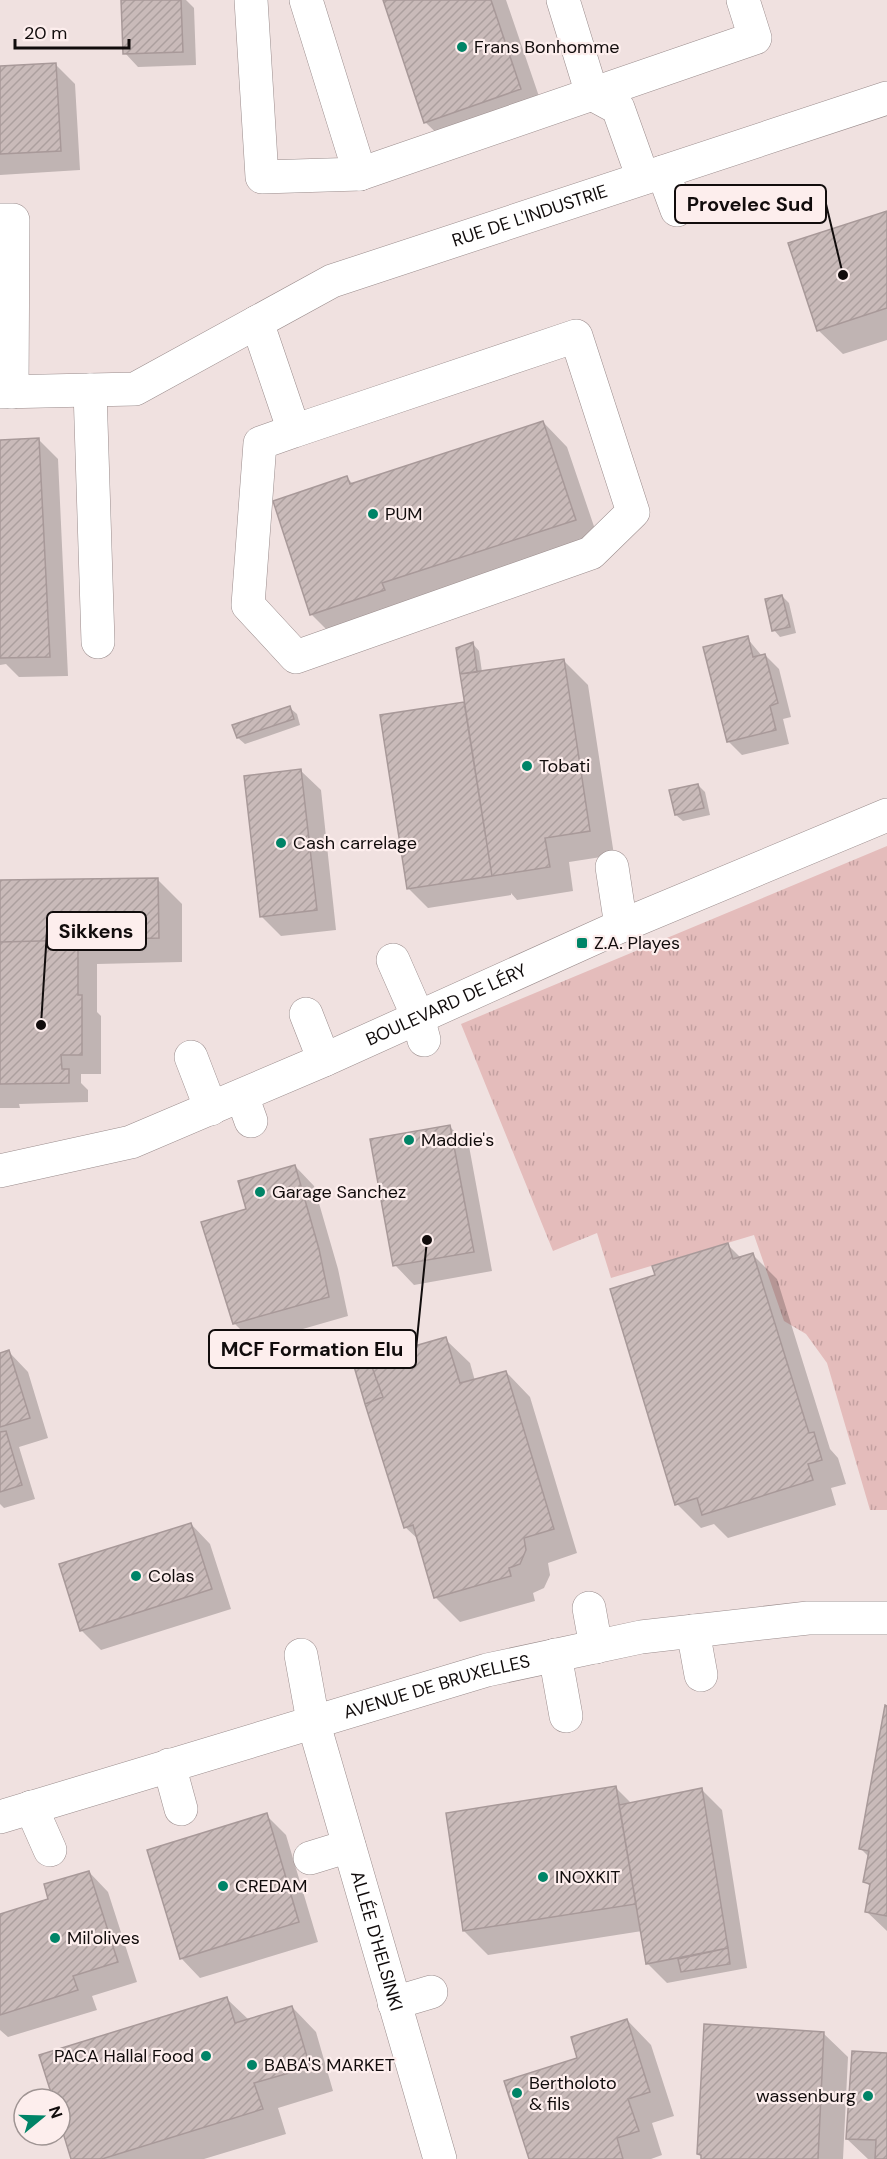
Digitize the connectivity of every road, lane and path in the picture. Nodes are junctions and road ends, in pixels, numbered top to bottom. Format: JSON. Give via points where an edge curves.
{"nodes":[{"id":1,"x":251,"y":0,"type":"edge"},
{"id":2,"x":306,"y":0,"type":"edge"},
{"id":3,"x":743,"y":0,"type":"edge"},
{"id":4,"x":568,"y":1,"type":"edge"},
{"id":5,"x":592,"y":94,"type":"junction"},
{"id":6,"x":887,"y":98,"type":"edge"},
{"id":7,"x":360,"y":174,"type":"junction"},
{"id":8,"x":653,"y":175,"type":"junction"},
{"id":9,"x":677,"y":210,"type":"dead end"},
{"id":10,"x":0,"y":220,"type":"edge"},
{"id":11,"x":257,"y":322,"type":"junction"},
{"id":12,"x":90,"y":390,"type":"junction"},
{"id":13,"x":6,"y":392,"type":"edge"},
{"id":14,"x":294,"y":431,"type":"junction"},
{"id":15,"x":98,"y":642,"type":"dead end"},
{"id":16,"x":887,"y":815,"type":"edge"},
{"id":17,"x":612,"y":867,"type":"dead end"},
{"id":18,"x":621,"y":926,"type":"junction"},
{"id":19,"x":393,"y":960,"type":"dead end"},
{"id":20,"x":306,"y":1014,"type":"dead end"},
{"id":21,"x":421,"y":1029,"type":"junction"},
{"id":22,"x":191,"y":1057,"type":"dead end"},
{"id":23,"x":324,"y":1060,"type":"junction"},
{"id":24,"x":211,"y":1109,"type":"junction"},
{"id":25,"x":0,"y":1171,"type":"edge"},
{"id":26,"x":589,"y":1608,"type":"dead end"},
{"id":27,"x":887,"y":1618,"type":"edge"},
{"id":28,"x":693,"y":1631,"type":"junction"},
{"id":29,"x":596,"y":1647,"type":"junction"},
{"id":30,"x":301,"y":1655,"type":"dead end"},
{"id":31,"x":555,"y":1655,"type":"junction"},
{"id":32,"x":701,"y":1675,"type":"dead end"},
{"id":33,"x":566,"y":1716,"type":"dead end"},
{"id":34,"x":313,"y":1721,"type":"junction"},
{"id":35,"x":169,"y":1765,"type":"junction"},
{"id":36,"x":31,"y":1807,"type":"junction"},
{"id":37,"x":181,"y":1809,"type":"dead end"},
{"id":38,"x":0,"y":1817,"type":"edge"},
{"id":39,"x":349,"y":1846,"type":"junction"},
{"id":40,"x":50,"y":1850,"type":"dead end"},
{"id":41,"x":310,"y":1858,"type":"dead end"},
{"id":42,"x":431,"y":1992,"type":"dead end"},
{"id":43,"x":394,"y":2003,"type":"junction"},
{"id":44,"x":440,"y":2159,"type":"edge"}],
"edges":[{"from":1,"to":7,"type":"street","via":[[261,177]]},
{"from":2,"to":7,"type":"street"},
{"from":3,"to":5,"type":"street","via":[[755,38]]},
{"from":4,"to":5,"type":"street"},
{"from":5,"to":7,"type":"street"},
{"from":5,"to":8,"type":"street","via":[[618,108]]},
{"from":6,"to":8,"type":"street","name":"RUE DE L'INDUSTRIE"},
{"from":8,"to":9,"type":"street"},
{"from":8,"to":11,"type":"street","name":"RUE DE L'INDUSTRIE","via":[[332,281]]},
{"from":10,"to":13,"type":"street","via":[[13,220]]},
{"from":11,"to":12,"type":"street","name":"RUE DE L'INDUSTRIE","via":[[135,389]]},
{"from":11,"to":14,"type":"street"},
{"from":12,"to":13,"type":"street","name":"RUE DE L'INDUSTRIE"},
{"from":12,"to":15,"type":"street"},
{"from":14,"to":14,"type":"street","via":[[576,336],[633,512],[591,553],[296,657],[248,605],[260,443]]},
{"from":16,"to":18,"type":"street","name":"BOULEVARD DE LÉRY"},
{"from":17,"to":18,"type":"street"},
{"from":18,"to":21,"type":"street","name":"BOULEVARD DE LÉRY"},
{"from":19,"to":21,"type":"street"},
{"from":20,"to":23,"type":"street"},
{"from":21,"to":23,"type":"street","name":"BOULEVARD DE LÉRY"},
{"from":22,"to":24,"type":"street"},
{"from":23,"to":24,"type":"street","name":"BOULEVARD DE LÉRY","via":[[247,1108]]},
{"from":24,"to":25,"type":"street","name":"BOULEVARD DE LÉRY","via":[[132,1142]]},
{"from":26,"to":29,"type":"street"},
{"from":27,"to":28,"type":"street","name":"AVENUE DE BRUXELLES","via":[[808,1618]]},
{"from":28,"to":29,"type":"street","name":"AVENUE DE BRUXELLES","via":[[642,1636]]},
{"from":28,"to":32,"type":"street"},
{"from":29,"to":31,"type":"street","name":"AVENUE DE BRUXELLES"},
{"from":30,"to":34,"type":"street","name":"ALLÉE D'HELSINKI"},
{"from":31,"to":33,"type":"street"},
{"from":31,"to":34,"type":"street","name":"AVENUE DE BRUXELLES","via":[[487,1670]]},
{"from":34,"to":35,"type":"street","name":"AVENUE DE BRUXELLES"},
{"from":34,"to":39,"type":"street","name":"ALLÉE D'HELSINKI"},
{"from":35,"to":36,"type":"street","name":"AVENUE DE BRUXELLES"},
{"from":35,"to":37,"type":"street"},
{"from":36,"to":38,"type":"street","name":"AVENUE DE BRUXELLES"},
{"from":36,"to":40,"type":"street"},
{"from":39,"to":41,"type":"street"},
{"from":39,"to":43,"type":"street","name":"ALLÉE D'HELSINKI","via":[[367,1952]]},
{"from":42,"to":43,"type":"street"},
{"from":43,"to":44,"type":"street","name":"ALLÉE D'HELSINKI","via":[[396,2050]]}]}
